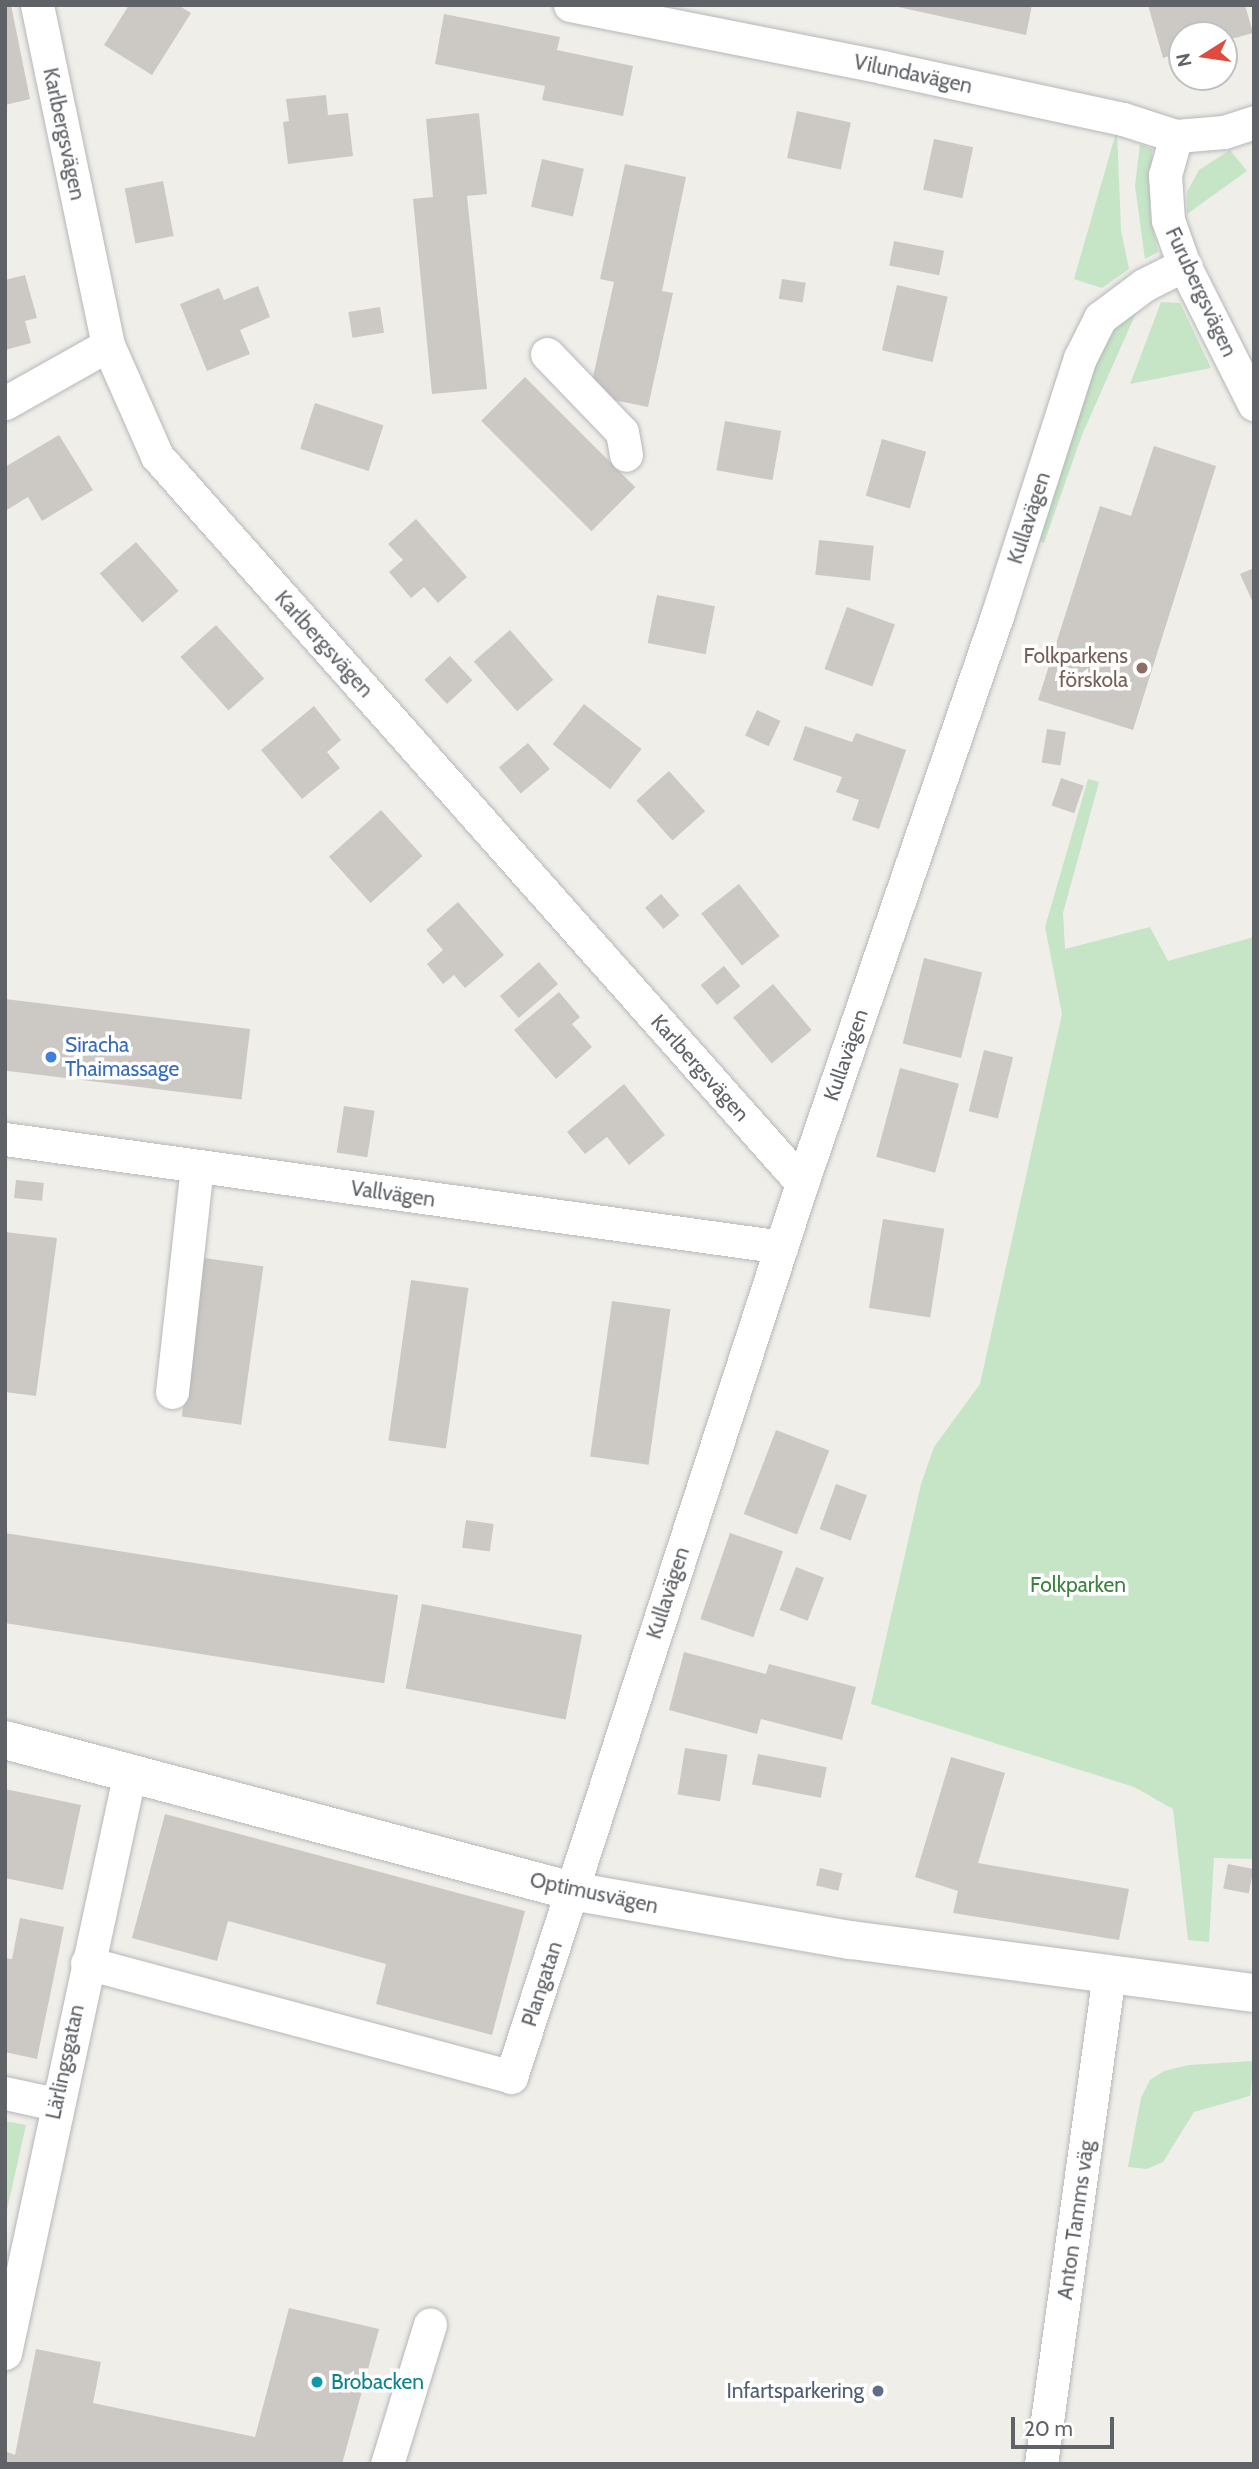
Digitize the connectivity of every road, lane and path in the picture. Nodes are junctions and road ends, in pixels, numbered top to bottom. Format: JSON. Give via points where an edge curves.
{"nodes":[{"id":1,"x":37,"y":5,"type":"edge"},
{"id":2,"x":570,"y":5,"type":"edge"},
{"id":3,"x":1254,"y":122,"type":"edge"},
{"id":4,"x":1176,"y":136,"type":"junction"},
{"id":5,"x":1184,"y":265,"type":"junction"},
{"id":6,"x":108,"y":345,"type":"junction"},
{"id":7,"x":547,"y":354,"type":"dead end"},
{"id":8,"x":5,"y":402,"type":"edge"},
{"id":9,"x":1254,"y":404,"type":"edge"},
{"id":10,"x":626,"y":455,"type":"dead end"},
{"id":11,"x":5,"y":1139,"type":"edge"},
{"id":12,"x":197,"y":1167,"type":"junction"},
{"id":13,"x":802,"y":1183,"type":"junction"},
{"id":14,"x":782,"y":1247,"type":"junction"},
{"id":15,"x":172,"y":1392,"type":"dead end"},
{"id":16,"x":5,"y":1740,"type":"edge"},
{"id":17,"x":130,"y":1772,"type":"junction"},
{"id":18,"x":572,"y":1891,"type":"junction"},
{"id":19,"x":87,"y":1963,"type":"junction"},
{"id":20,"x":1109,"y":1976,"type":"junction"},
{"id":21,"x":1196,"y":1983,"type":"junction"},
{"id":22,"x":1254,"y":1985,"type":"edge"},
{"id":23,"x":1254,"y":1993,"type":"edge"},
{"id":24,"x":5,"y":2093,"type":"edge"},
{"id":25,"x":55,"y":2104,"type":"junction"},
{"id":26,"x":430,"y":2324,"type":"dead end"},
{"id":27,"x":5,"y":2353,"type":"edge"},
{"id":28,"x":387,"y":2464,"type":"edge"},
{"id":29,"x":1041,"y":2464,"type":"edge"}],
"edges":[{"from":1,"to":6,"type":"street","name":"Karlbergsvägen"},
{"from":2,"to":4,"type":"street","name":"Vilundavägen","via":[[1123,119]]},
{"from":3,"to":4,"type":"street","name":"Vilundavägen","via":[[1224,132]]},
{"from":4,"to":5,"type":"street","name":"Furubergsvägen","via":[[1165,176],[1167,209]]},
{"from":5,"to":9,"type":"street","name":"Furubergsvägen"},
{"from":5,"to":13,"type":"street","name":"Kullavägen","via":[[1144,285],[1100,318],[1080,358],[993,629]]},
{"from":6,"to":8,"type":"street"},
{"from":6,"to":13,"type":"street","name":"Karlbergsvägen","via":[[157,456]]},
{"from":7,"to":10,"type":"street","via":[[622,432]]},
{"from":11,"to":12,"type":"street","name":"Vallvägen"},
{"from":12,"to":14,"type":"street","name":"Vallvägen"},
{"from":12,"to":15,"type":"street"},
{"from":13,"to":14,"type":"street","name":"Kullavägen"},
{"from":14,"to":18,"type":"street","name":"Kullavägen"},
{"from":16,"to":17,"type":"street","name":"Optimusvägen"},
{"from":17,"to":18,"type":"street","name":"Optimusvägen"},
{"from":17,"to":19,"type":"street","name":"Lärlingsgatan"},
{"from":18,"to":19,"type":"street","name":"Plangatan","via":[[511,2077]]},
{"from":18,"to":20,"type":"street","name":"Optimusvägen","via":[[851,1940]]},
{"from":19,"to":25,"type":"street","name":"Lärlingsgatan"},
{"from":20,"to":21,"type":"street","name":"Optimusvägen"},
{"from":20,"to":29,"type":"street","name":"Anton Tamms väg"},
{"from":21,"to":22,"type":"street","name":"Optimusvägen"},
{"from":21,"to":23,"type":"street","name":"Optimusvägen"},
{"from":24,"to":25,"type":"street"},
{"from":25,"to":27,"type":"street","name":"Lärlingsgatan"},
{"from":26,"to":28,"type":"street"}]}
